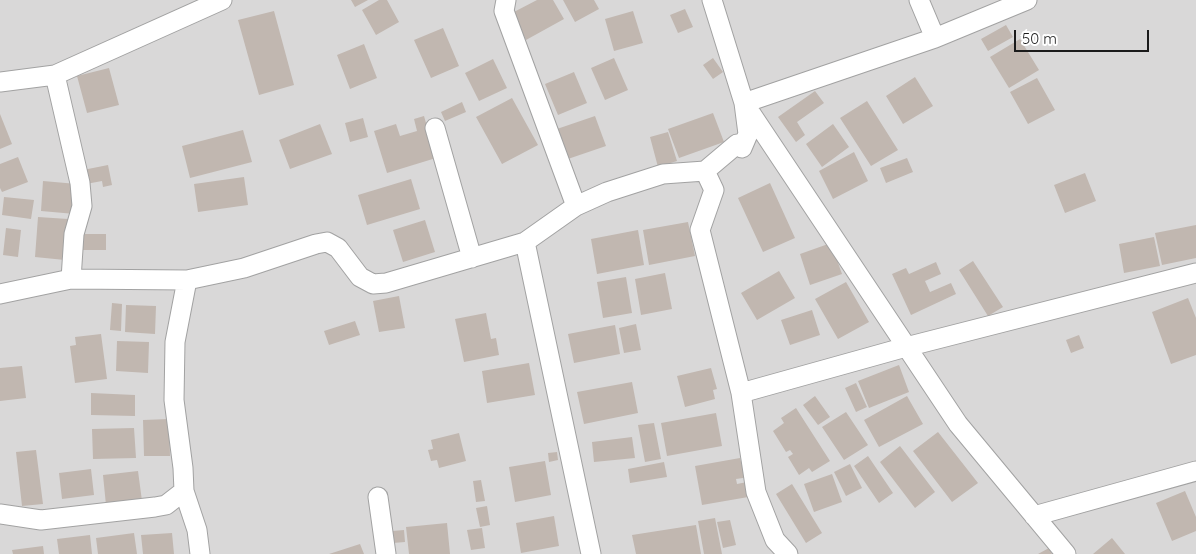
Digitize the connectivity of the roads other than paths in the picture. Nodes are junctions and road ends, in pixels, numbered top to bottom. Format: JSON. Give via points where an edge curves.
{"nodes":[{"id":1,"x":222,"y":0,"type":"edge"},
{"id":2,"x":506,"y":0,"type":"edge"},
{"id":3,"x":712,"y":0,"type":"edge"},
{"id":4,"x":919,"y":0,"type":"edge"},
{"id":5,"x":1027,"y":0,"type":"edge"},
{"id":6,"x":935,"y":38,"type":"junction"},
{"id":7,"x":55,"y":75,"type":"junction"},
{"id":8,"x":0,"y":82,"type":"edge"},
{"id":9,"x":744,"y":103,"type":"junction"},
{"id":10,"x":435,"y":128,"type":"dead end"},
{"id":11,"x":704,"y":171,"type":"junction"},
{"id":12,"x":576,"y":206,"type":"junction"},
{"id":13,"x":525,"y":242,"type":"junction"},
{"id":14,"x":472,"y":258,"type":"junction"},
{"id":15,"x":1196,"y":272,"type":"edge"},
{"id":16,"x":70,"y":278,"type":"junction"},
{"id":17,"x":187,"y":280,"type":"junction"},
{"id":18,"x":0,"y":294,"type":"edge"},
{"id":19,"x":906,"y":347,"type":"junction"},
{"id":20,"x":741,"y":393,"type":"junction"},
{"id":21,"x":1196,"y":471,"type":"edge"},
{"id":22,"x":184,"y":492,"type":"junction"},
{"id":23,"x":378,"y":497,"type":"dead end"},
{"id":24,"x":0,"y":514,"type":"edge"},
{"id":25,"x":1034,"y":516,"type":"junction"},
{"id":26,"x":200,"y":554,"type":"edge"},
{"id":27,"x":386,"y":554,"type":"edge"},
{"id":28,"x":591,"y":554,"type":"edge"},
{"id":29,"x":788,"y":554,"type":"edge"},
{"id":30,"x":1066,"y":554,"type":"edge"}],
"edges":[{"from":1,"to":7,"type":"street"},
{"from":2,"to":12,"type":"street","via":[[504,11]]},
{"from":3,"to":9,"type":"street"},
{"from":4,"to":6,"type":"street"},
{"from":5,"to":6,"type":"street"},
{"from":6,"to":9,"type":"street"},
{"from":7,"to":8,"type":"street"},
{"from":7,"to":16,"type":"street","via":[[80,183],[82,206],[74,234]]},
{"from":9,"to":11,"type":"street","via":[[748,134],[742,148],[737,144]]},
{"from":9,"to":19,"type":"street"},
{"from":10,"to":14,"type":"street"},
{"from":11,"to":12,"type":"street","via":[[646,178]]},
{"from":11,"to":20,"type":"street","via":[[714,190],[700,230]]},
{"from":12,"to":13,"type":"street"},
{"from":13,"to":14,"type":"street"},
{"from":13,"to":28,"type":"street"},
{"from":14,"to":17,"type":"street","via":[[373,284],[360,277],[338,248],[327,242],[244,268]]},
{"from":15,"to":19,"type":"street"},
{"from":16,"to":17,"type":"street"},
{"from":16,"to":18,"type":"street"},
{"from":17,"to":22,"type":"street","via":[[175,342],[174,400]]},
{"from":19,"to":20,"type":"street"},
{"from":19,"to":25,"type":"street","via":[[958,424]]},
{"from":20,"to":29,"type":"street","via":[[756,492],[775,540]]},
{"from":21,"to":25,"type":"street"},
{"from":22,"to":24,"type":"street","via":[[166,505],[154,507],[41,520]]},
{"from":22,"to":26,"type":"street","via":[[197,530]]},
{"from":23,"to":27,"type":"street"},
{"from":25,"to":30,"type":"street"}]}
